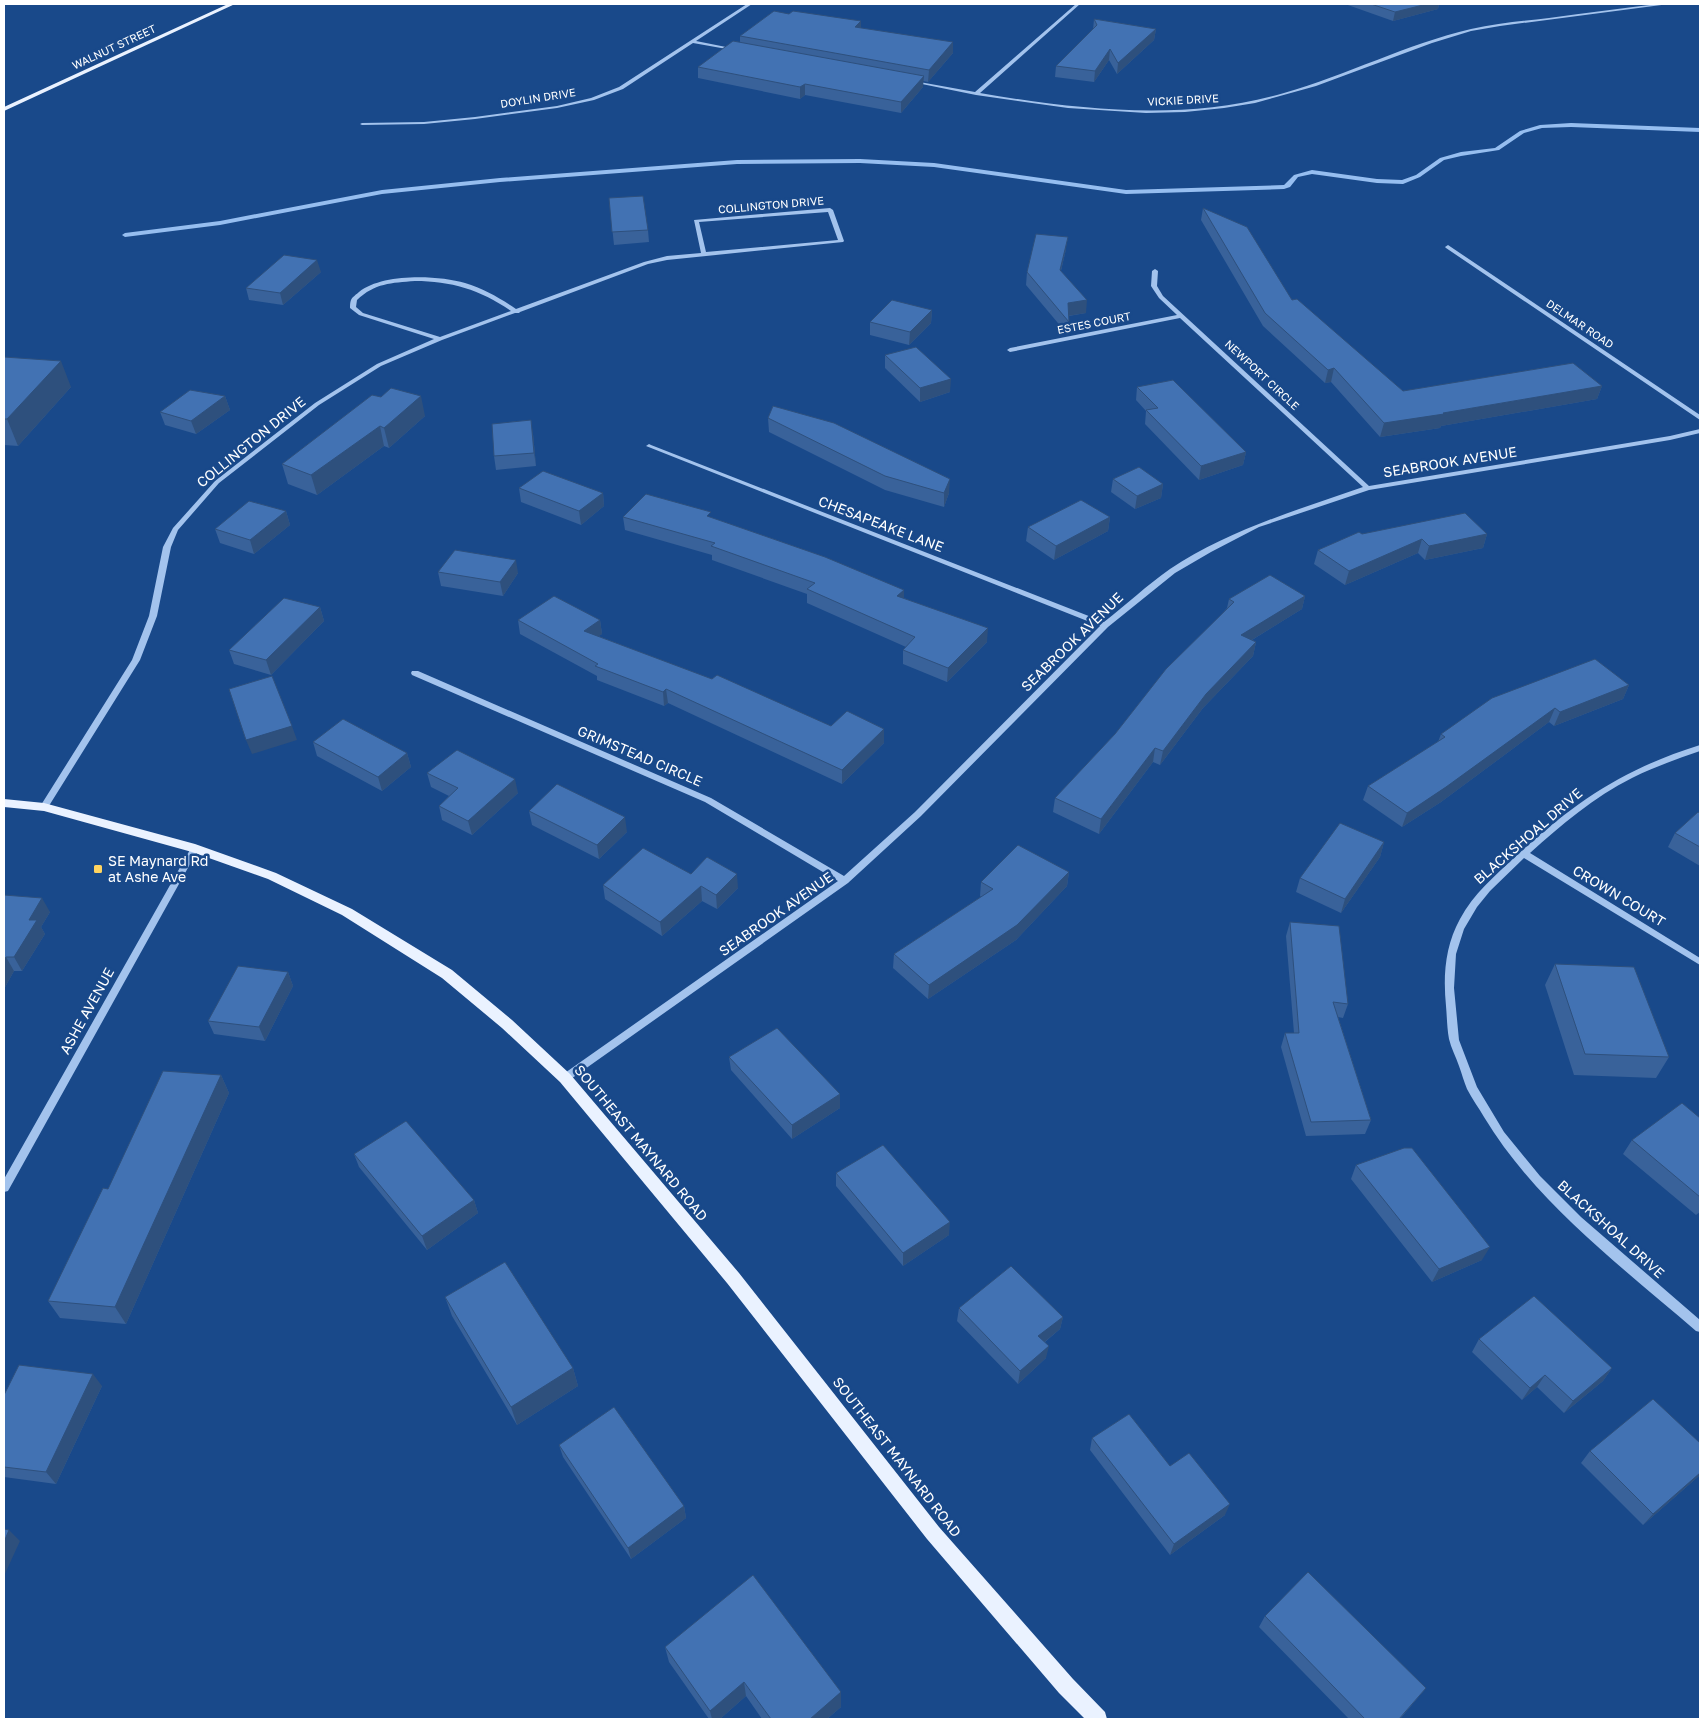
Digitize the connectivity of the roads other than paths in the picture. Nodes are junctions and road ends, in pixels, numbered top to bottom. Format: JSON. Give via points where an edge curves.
{"nodes":[{"id":1,"x":232,"y":4,"type":"edge"},
{"id":2,"x":750,"y":4,"type":"edge"},
{"id":3,"x":1078,"y":4,"type":"edge"},
{"id":4,"x":1667,"y":4,"type":"edge"},
{"id":5,"x":693,"y":42,"type":"junction"},
{"id":6,"x":742,"y":51,"type":"edge"},
{"id":7,"x":908,"y":81,"type":"edge"},
{"id":8,"x":976,"y":94,"type":"junction"},
{"id":9,"x":4,"y":109,"type":"edge"},
{"id":10,"x":362,"y":124,"type":"dead end"},
{"id":11,"x":1448,"y":247,"type":"dead end"},
{"id":12,"x":704,"y":254,"type":"junction"},
{"id":13,"x":1154,"y":271,"type":"dead end"},
{"id":14,"x":517,"y":312,"type":"junction"},
{"id":15,"x":1182,"y":316,"type":"junction"},
{"id":16,"x":440,"y":339,"type":"junction"},
{"id":17,"x":1010,"y":350,"type":"dead end"},
{"id":18,"x":1700,"y":418,"type":"edge"},
{"id":19,"x":1700,"y":431,"type":"edge"},
{"id":20,"x":649,"y":446,"type":"dead end"},
{"id":21,"x":1368,"y":488,"type":"junction"},
{"id":22,"x":1105,"y":624,"type":"junction"},
{"id":23,"x":415,"y":673,"type":"dead end"},
{"id":24,"x":1700,"y":748,"type":"edge"},
{"id":25,"x":4,"y":803,"type":"edge"},
{"id":26,"x":44,"y":807,"type":"junction"},
{"id":27,"x":195,"y":848,"type":"junction"},
{"id":28,"x":1524,"y":854,"type":"junction"},
{"id":29,"x":845,"y":881,"type":"junction"},
{"id":30,"x":1700,"y":962,"type":"edge"},
{"id":31,"x":565,"y":1078,"type":"junction"},
{"id":32,"x":4,"y":1188,"type":"edge"},
{"id":33,"x":1700,"y":1327,"type":"edge"},
{"id":34,"x":1098,"y":1719,"type":"edge"}],
"edges":[{"from":1,"to":9,"type":"main road","name":"WALNUT STREET"},
{"from":2,"to":5,"type":"street","name":"DOYLIN DRIVE"},
{"from":3,"to":8,"type":"street"},
{"from":4,"to":8,"type":"street","name":"VICKIE DRIVE","via":[[1462,32],[1295,92],[1225,107],[1166,112],[1102,111]]},
{"from":5,"to":6,"type":"street"},
{"from":5,"to":10,"type":"street","name":"DOYLIN DRIVE","via":[[621,88],[577,103],[424,123]]},
{"from":7,"to":8,"type":"street","name":"VICKIE DRIVE"},
{"from":11,"to":18,"type":"street","name":"DELMAR ROAD"},
{"from":12,"to":12,"type":"street","name":"COLLINGTON DRIVE","via":[[696,221],[830,210],[841,241]]},
{"from":12,"to":14,"type":"street","name":"COLLINGTON DRIVE","via":[[646,263]]},
{"from":13,"to":15,"type":"street","name":"NEWPORT CIRCLE","via":[[1154,286]]},
{"from":14,"to":16,"type":"street","name":"COLLINGTON DRIVE"},
{"from":14,"to":16,"type":"street","via":[[500,298],[476,287],[430,278],[370,287],[354,300],[353,308],[362,314]]},
{"from":15,"to":17,"type":"street","name":"ESTES COURT"},
{"from":15,"to":21,"type":"street","name":"NEWPORT CIRCLE"},
{"from":16,"to":26,"type":"street","name":"COLLINGTON DRIVE","via":[[380,365],[317,404],[217,482],[174,528],[153,616],[136,660]]},
{"from":19,"to":21,"type":"street","name":"SEABROOK AVENUE"},
{"from":20,"to":22,"type":"street","name":"CHESAPEAKE LANE"},
{"from":21,"to":22,"type":"street","name":"SEABROOK AVENUE","via":[[1233,537],[1172,571]]},
{"from":22,"to":29,"type":"street","name":"SEABROOK AVENUE","via":[[918,814]]},
{"from":23,"to":29,"type":"street","name":"GRIMSTEAD CIRCLE","via":[[708,800]]},
{"from":24,"to":28,"type":"street","name":"BLACKSHOAL DRIVE","via":[[1621,780],[1593,798]]},
{"from":25,"to":26,"type":"main road","name":"SOUTHEAST MAYNARD ROAD"},
{"from":26,"to":27,"type":"main road","name":"SOUTHEAST MAYNARD ROAD"},
{"from":27,"to":31,"type":"main road","name":"SOUTHEAST MAYNARD ROAD","via":[[272,876],[347,912],[448,974]]},
{"from":27,"to":32,"type":"street","name":"ASHE AVENUE"},
{"from":28,"to":30,"type":"street","name":"CROWN COURT"},
{"from":28,"to":33,"type":"street","name":"BLACKSHOAL DRIVE","via":[[1480,896],[1462,922],[1450,960],[1448,1007],[1455,1044],[1467,1078],[1487,1116],[1520,1162],[1571,1214]]},
{"from":29,"to":31,"type":"street","name":"SEABROOK AVENUE"},
{"from":31,"to":34,"type":"main road","name":"SOUTHEAST MAYNARD ROAD","via":[[733,1278],[933,1533]]}]}
